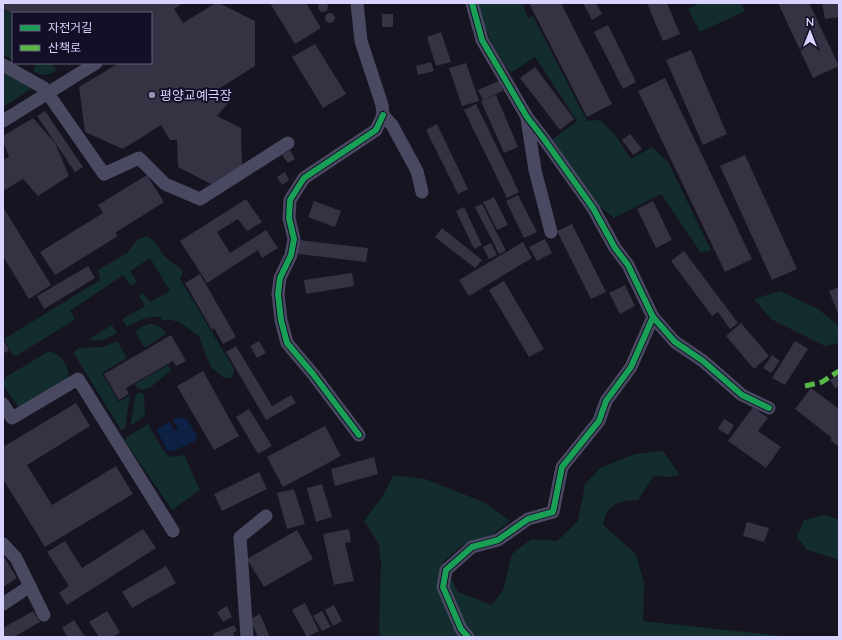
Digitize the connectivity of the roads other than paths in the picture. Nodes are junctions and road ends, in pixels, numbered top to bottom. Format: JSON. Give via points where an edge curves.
{"nodes":[{"id":1,"x":357,"y":3,"type":"edge"},
{"id":2,"x":472,"y":3,"type":"edge"},
{"id":3,"x":94,"y":64,"type":"edge"},
{"id":4,"x":3,"y":65,"type":"edge"},
{"id":5,"x":48,"y":94,"type":"junction"},
{"id":6,"x":383,"y":115,"type":"junction"},
{"id":7,"x":527,"y":117,"type":"junction"},
{"id":8,"x":3,"y":121,"type":"edge"},
{"id":9,"x":288,"y":143,"type":"dead end"},
{"id":10,"x":422,"y":192,"type":"dead end"},
{"id":11,"x":551,"y":232,"type":"dead end"},
{"id":12,"x":653,"y":317,"type":"junction"},
{"id":13,"x":3,"y":404,"type":"edge"},
{"id":14,"x":769,"y":408,"type":"dead end"},
{"id":15,"x":359,"y":435,"type":"dead end"},
{"id":16,"x":266,"y":516,"type":"dead end"},
{"id":17,"x":173,"y":531,"type":"dead end"},
{"id":18,"x":3,"y":544,"type":"edge"},
{"id":19,"x":30,"y":586,"type":"junction"},
{"id":20,"x":3,"y":604,"type":"edge"},
{"id":21,"x":44,"y":615,"type":"dead end"},
{"id":22,"x":247,"y":637,"type":"edge"},
{"id":23,"x":468,"y":637,"type":"edge"}],
"edges":[{"from":1,"to":6,"type":"street","via":[[361,41]]},
{"from":2,"to":7,"type":"street","via":[[482,40]]},
{"from":3,"to":5,"type":"street"},
{"from":4,"to":5,"type":"street","via":[[44,88]]},
{"from":5,"to":8,"type":"street"},
{"from":5,"to":9,"type":"street","via":[[104,174],[139,158],[165,184],[200,199]]},
{"from":6,"to":10,"type":"street","via":[[392,125],[417,171]]},
{"from":6,"to":15,"type":"street","via":[[376,130],[304,178],[290,200],[289,218],[294,239],[291,255],[280,278],[278,294],[280,320],[287,343]]},
{"from":7,"to":11,"type":"street","via":[[535,170]]},
{"from":7,"to":12,"type":"street","via":[[593,208],[615,248],[628,265]]},
{"from":12,"to":14,"type":"street","via":[[675,342],[703,361],[742,394]]},
{"from":12,"to":23,"type":"street","via":[[631,367],[606,401],[599,421],[562,467],[553,512],[528,519],[498,540],[472,547],[446,570],[442,587],[461,629]]},
{"from":13,"to":17,"type":"street","via":[[12,418],[78,378]]},
{"from":16,"to":22,"type":"street","via":[[240,536]]},
{"from":18,"to":19,"type":"street","via":[[16,558]]},
{"from":19,"to":20,"type":"street"},
{"from":19,"to":21,"type":"street"}]}
